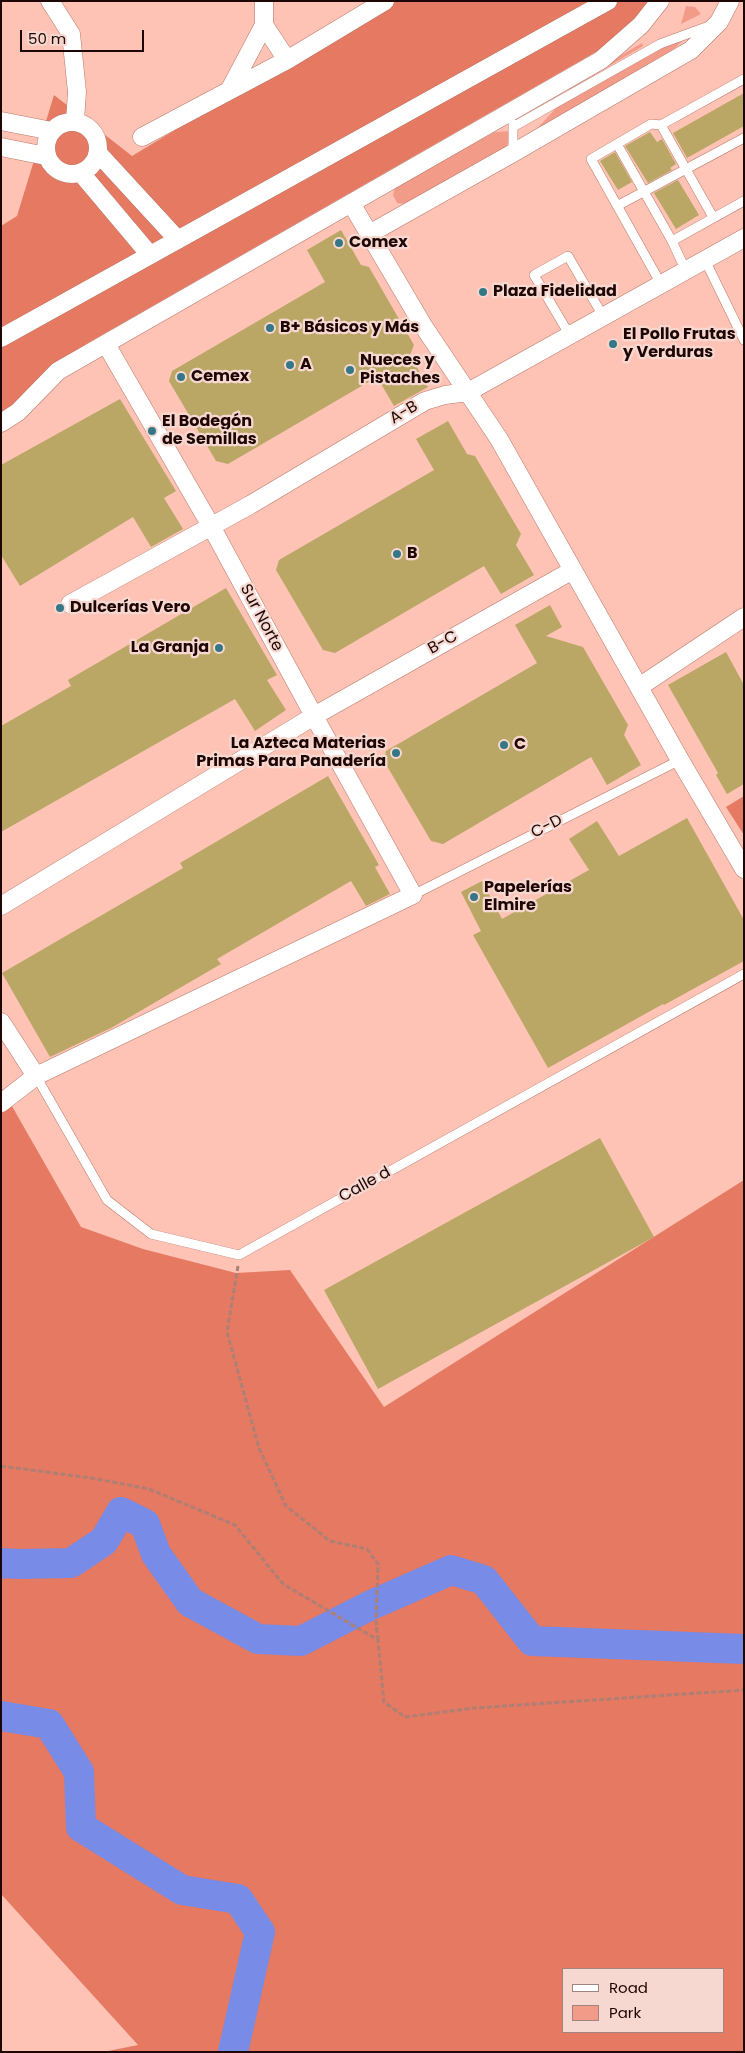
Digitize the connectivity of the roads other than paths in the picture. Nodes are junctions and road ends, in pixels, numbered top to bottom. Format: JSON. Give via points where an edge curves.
{"nodes":[{"id":1,"x":50,"y":1,"type":"edge"},
{"id":2,"x":264,"y":1,"type":"edge"},
{"id":3,"x":386,"y":1,"type":"edge"},
{"id":4,"x":608,"y":1,"type":"edge"},
{"id":5,"x":660,"y":1,"type":"edge"},
{"id":6,"x":730,"y":1,"type":"edge"},
{"id":7,"x":719,"y":22,"type":"junction"},
{"id":8,"x":264,"y":25,"type":"junction"},
{"id":9,"x":287,"y":60,"type":"junction"},
{"id":10,"x":744,"y":79,"type":"edge"},
{"id":11,"x":229,"y":91,"type":"junction"},
{"id":12,"x":512,"y":119,"type":"junction"},
{"id":13,"x":1,"y":121,"type":"edge"},
{"id":14,"x":76,"y":122,"type":"junction"},
{"id":15,"x":661,"y":125,"type":"junction"},
{"id":16,"x":52,"y":131,"type":"junction"},
{"id":17,"x":142,"y":137,"type":"dead end"},
{"id":18,"x":744,"y":138,"type":"edge"},
{"id":19,"x":617,"y":144,"type":"junction"},
{"id":20,"x":1,"y":147,"type":"edge"},
{"id":21,"x":98,"y":153,"type":"junction"},
{"id":22,"x":513,"y":153,"type":"junction"},
{"id":23,"x":46,"y":156,"type":"junction"},
{"id":24,"x":685,"y":170,"type":"junction"},
{"id":25,"x":82,"y":173,"type":"junction"},
{"id":26,"x":645,"y":191,"type":"junction"},
{"id":27,"x":744,"y":201,"type":"edge"},
{"id":28,"x":351,"y":203,"type":"junction"},
{"id":29,"x":617,"y":206,"type":"junction"},
{"id":30,"x":713,"y":218,"type":"junction"},
{"id":31,"x":369,"y":234,"type":"junction"},
{"id":32,"x":744,"y":238,"type":"edge"},
{"id":33,"x":178,"y":240,"type":"junction"},
{"id":34,"x":672,"y":241,"type":"junction"},
{"id":35,"x":150,"y":255,"type":"junction"},
{"id":36,"x":705,"y":260,"type":"junction"},
{"id":37,"x":686,"y":270,"type":"junction"},
{"id":38,"x":661,"y":284,"type":"junction"},
{"id":39,"x":603,"y":316,"type":"junction"},
{"id":40,"x":569,"y":334,"type":"junction"},
{"id":41,"x":1,"y":338,"type":"edge"},
{"id":42,"x":744,"y":340,"type":"edge"},
{"id":43,"x":106,"y":344,"type":"junction"},
{"id":44,"x":468,"y":392,"type":"junction"},
{"id":45,"x":1,"y":423,"type":"edge"},
{"id":46,"x":211,"y":526,"type":"junction"},
{"id":47,"x":573,"y":570,"type":"junction"},
{"id":48,"x":70,"y":604,"type":"dead end"},
{"id":49,"x":744,"y":617,"type":"edge"},
{"id":50,"x":639,"y":687,"type":"junction"},
{"id":51,"x":314,"y":716,"type":"junction"},
{"id":52,"x":680,"y":760,"type":"junction"},
{"id":53,"x":744,"y":869,"type":"edge"},
{"id":54,"x":413,"y":895,"type":"junction"},
{"id":55,"x":1,"y":906,"type":"edge"},
{"id":56,"x":744,"y":974,"type":"edge"},
{"id":57,"x":1,"y":1022,"type":"edge"},
{"id":58,"x":36,"y":1076,"type":"junction"},
{"id":59,"x":1,"y":1102,"type":"edge"}],
"edges":[{"from":1,"to":14,"type":"street","via":[[71,34],[77,92]]},
{"from":2,"to":8,"type":"street"},
{"from":3,"to":9,"type":"street"},
{"from":4,"to":33,"type":"street"},
{"from":5,"to":12,"type":"street","via":[[641,25],[600,60]]},
{"from":6,"to":7,"type":"street"},
{"from":7,"to":12,"type":"lane","via":[[660,44]]},
{"from":7,"to":22,"type":"street","via":[[691,50]]},
{"from":8,"to":9,"type":"street"},
{"from":8,"to":11,"type":"street"},
{"from":9,"to":11,"type":"street"},
{"from":10,"to":15,"type":"lane"},
{"from":11,"to":17,"type":"street"},
{"from":12,"to":22,"type":"lane"},
{"from":12,"to":28,"type":"street"},
{"from":13,"to":16,"type":"street"},
{"from":14,"to":16,"type":"street","via":[[66,122]]},
{"from":14,"to":21,"type":"street","via":[[91,129],[96,136]]},
{"from":15,"to":19,"type":"lane","via":[[652,124]]},
{"from":15,"to":24,"type":"lane"},
{"from":16,"to":23,"type":"street","via":[[47,138]]},
{"from":18,"to":24,"type":"lane"},
{"from":19,"to":26,"type":"lane"},
{"from":19,"to":29,"type":"lane","via":[[591,159]]},
{"from":20,"to":23,"type":"street"},
{"from":21,"to":25,"type":"street","via":[[95,162]]},
{"from":21,"to":33,"type":"street"},
{"from":22,"to":31,"type":"street"},
{"from":23,"to":25,"type":"street","via":[[50,164],[64,174]]},
{"from":24,"to":26,"type":"lane"},
{"from":24,"to":30,"type":"lane"},
{"from":25,"to":35,"type":"street"},
{"from":26,"to":29,"type":"lane"},
{"from":26,"to":34,"type":"lane"},
{"from":27,"to":30,"type":"lane"},
{"from":28,"to":31,"type":"street"},
{"from":28,"to":43,"type":"street"},
{"from":29,"to":38,"type":"lane"},
{"from":30,"to":34,"type":"lane"},
{"from":31,"to":44,"type":"street","via":[[419,319]]},
{"from":32,"to":36,"type":"street","name":"A-B"},
{"from":33,"to":35,"type":"street"},
{"from":34,"to":37,"type":"lane"},
{"from":35,"to":41,"type":"street"},
{"from":36,"to":37,"type":"street","name":"A-B"},
{"from":36,"to":42,"type":"lane"},
{"from":37,"to":38,"type":"street","name":"A-B"},
{"from":38,"to":39,"type":"street","name":"A-B"},
{"from":39,"to":40,"type":"street","name":"A-B"},
{"from":39,"to":40,"type":"lane","via":[[568,256],[534,275]]},
{"from":40,"to":44,"type":"street","name":"A-B"},
{"from":43,"to":45,"type":"street","via":[[58,371],[18,412]]},
{"from":43,"to":46,"type":"street","name":"Sur Norte"},
{"from":44,"to":46,"type":"street","name":"A-B","via":[[425,401]]},
{"from":44,"to":47,"type":"street","via":[[499,439]]},
{"from":46,"to":48,"type":"street","name":"A-B"},
{"from":46,"to":51,"type":"street","name":"Sur Norte"},
{"from":47,"to":50,"type":"street"},
{"from":47,"to":51,"type":"street","name":"B-C"},
{"from":49,"to":50,"type":"street"},
{"from":50,"to":52,"type":"street"},
{"from":51,"to":54,"type":"street","name":"Sur Norte"},
{"from":51,"to":55,"type":"street","name":"B-C"},
{"from":52,"to":53,"type":"street"},
{"from":52,"to":54,"type":"lane","name":"C-D"},
{"from":54,"to":58,"type":"street"},
{"from":56,"to":58,"type":"lane","name":"Calle d","via":[[239,1256],[151,1234],[107,1200]]},
{"from":57,"to":58,"type":"street"},
{"from":58,"to":59,"type":"street"}]}
